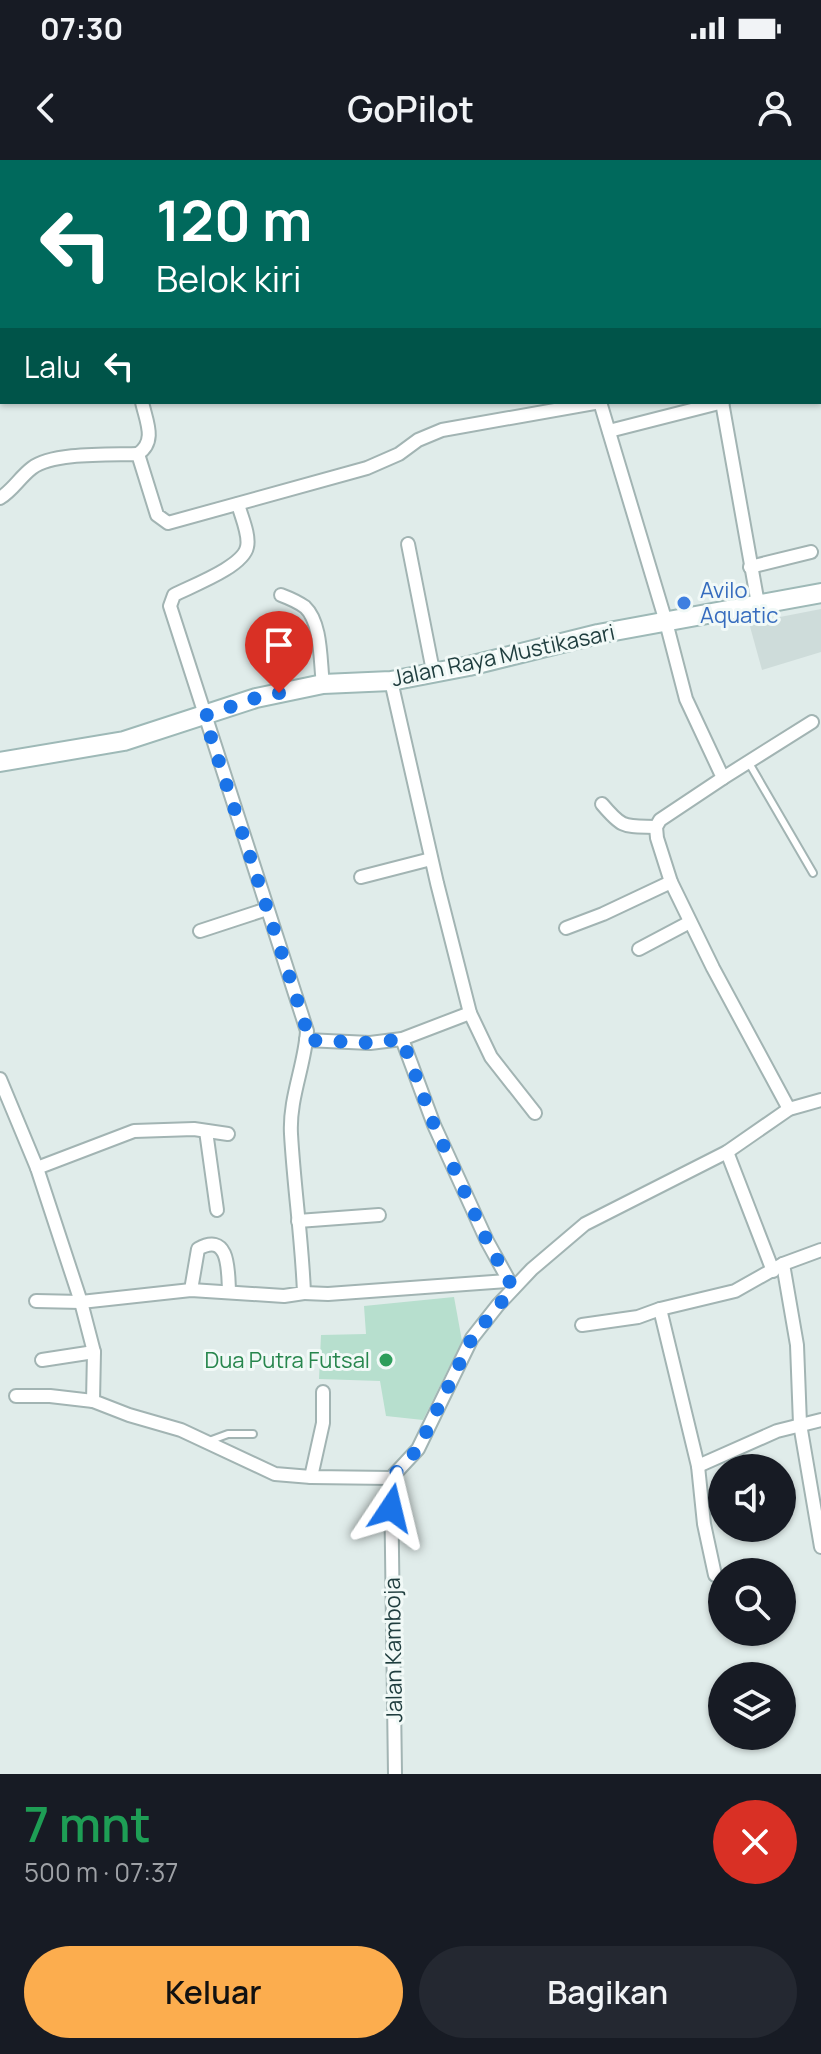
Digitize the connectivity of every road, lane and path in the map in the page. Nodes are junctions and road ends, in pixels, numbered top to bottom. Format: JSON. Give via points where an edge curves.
{"nodes":[{"id":1,"x":142,"y":404,"type":"edge"},
{"id":2,"x":589,"y":404,"type":"edge"},
{"id":3,"x":601,"y":404,"type":"edge"},
{"id":4,"x":714,"y":404,"type":"edge"},
{"id":5,"x":722,"y":404,"type":"edge"},
{"id":6,"x":609,"y":431,"type":"junction"},
{"id":7,"x":138,"y":454,"type":"junction"},
{"id":8,"x":0,"y":498,"type":"edge"},
{"id":9,"x":238,"y":504,"type":"junction"},
{"id":10,"x":408,"y":544,"type":"dead end"},
{"id":11,"x":811,"y":552,"type":"dead end"},
{"id":12,"x":750,"y":567,"type":"junction"},
{"id":13,"x":821,"y":593,"type":"edge"},
{"id":14,"x":281,"y":595,"type":"dead end"},
{"id":15,"x":758,"y":604,"type":"junction"},
{"id":16,"x":666,"y":622,"type":"junction"},
{"id":17,"x":433,"y":671,"type":"junction"},
{"id":18,"x":391,"y":681,"type":"junction"},
{"id":19,"x":323,"y":684,"type":"junction"},
{"id":20,"x":204,"y":716,"type":"junction"},
{"id":21,"x":812,"y":722,"type":"dead end"},
{"id":22,"x":0,"y":762,"type":"edge"},
{"id":23,"x":749,"y":763,"type":"junction"},
{"id":24,"x":723,"y":778,"type":"junction"},
{"id":25,"x":602,"y":804,"type":"dead end"},
{"id":26,"x":656,"y":827,"type":"junction"},
{"id":27,"x":431,"y":859,"type":"junction"},
{"id":28,"x":813,"y":873,"type":"dead end"},
{"id":29,"x":361,"y":877,"type":"dead end"},
{"id":30,"x":671,"y":882,"type":"junction"},
{"id":31,"x":267,"y":909,"type":"junction"},
{"id":32,"x":690,"y":922,"type":"junction"},
{"id":33,"x":566,"y":928,"type":"dead end"},
{"id":34,"x":200,"y":931,"type":"dead end"},
{"id":35,"x":639,"y":949,"type":"dead end"},
{"id":36,"x":470,"y":1013,"type":"junction"},
{"id":37,"x":402,"y":1039,"type":"junction"},
{"id":38,"x":306,"y":1040,"type":"junction"},
{"id":39,"x":0,"y":1079,"type":"edge"},
{"id":40,"x":821,"y":1100,"type":"edge"},
{"id":41,"x":789,"y":1109,"type":"junction"},
{"id":42,"x":535,"y":1113,"type":"dead end"},
{"id":43,"x":206,"y":1131,"type":"junction"},
{"id":44,"x":228,"y":1134,"type":"dead end"},
{"id":45,"x":727,"y":1152,"type":"junction"},
{"id":46,"x":37,"y":1168,"type":"junction"},
{"id":47,"x":217,"y":1210,"type":"dead end"},
{"id":48,"x":379,"y":1215,"type":"dead end"},
{"id":49,"x":298,"y":1221,"type":"junction"},
{"id":50,"x":821,"y":1250,"type":"edge"},
{"id":51,"x":778,"y":1267,"type":"junction"},
{"id":52,"x":510,"y":1285,"type":"junction"},
{"id":53,"x":191,"y":1290,"type":"junction"},
{"id":54,"x":229,"y":1291,"type":"junction"},
{"id":55,"x":304,"y":1293,"type":"junction"},
{"id":56,"x":36,"y":1301,"type":"dead end"},
{"id":57,"x":81,"y":1302,"type":"junction"},
{"id":58,"x":660,"y":1309,"type":"junction"},
{"id":59,"x":582,"y":1325,"type":"dead end"},
{"id":60,"x":94,"y":1352,"type":"junction"},
{"id":61,"x":42,"y":1360,"type":"dead end"},
{"id":62,"x":323,"y":1392,"type":"dead end"},
{"id":63,"x":16,"y":1396,"type":"dead end"},
{"id":64,"x":93,"y":1401,"type":"junction"},
{"id":65,"x":821,"y":1420,"type":"edge"},
{"id":66,"x":800,"y":1424,"type":"junction"},
{"id":67,"x":253,"y":1434,"type":"dead end"},
{"id":68,"x":207,"y":1441,"type":"junction"},
{"id":69,"x":698,"y":1466,"type":"junction"},
{"id":70,"x":311,"y":1477,"type":"junction"},
{"id":71,"x":391,"y":1478,"type":"junction"},
{"id":72,"x":821,"y":1547,"type":"edge"},
{"id":73,"x":711,"y":1558,"type":"edge"},
{"id":74,"x":395,"y":1774,"type":"edge"}],
"edges":[{"from":1,"to":7,"type":"street","via":[[149,438]]},
{"from":2,"to":9,"type":"street","via":[[442,430],[375,465]]},
{"from":3,"to":6,"type":"street"},
{"from":4,"to":6,"type":"street"},
{"from":5,"to":12,"type":"street"},
{"from":6,"to":16,"type":"street"},
{"from":7,"to":8,"type":"street","via":[[49,460],[30,469]]},
{"from":7,"to":9,"type":"street","via":[[163,522]]},
{"from":9,"to":20,"type":"street","via":[[248,543],[243,557],[170,601]]},
{"from":10,"to":17,"type":"street"},
{"from":11,"to":12,"type":"street"},
{"from":12,"to":15,"type":"street"},
{"from":13,"to":15,"type":"main road","name":"Jalan Raya Mustikasari"},
{"from":14,"to":19,"type":"street","via":[[311,614]]},
{"from":15,"to":16,"type":"main road","name":"Jalan Raya Mustikasari"},
{"from":16,"to":17,"type":"main road","name":"Jalan Raya Mustikasari"},
{"from":16,"to":24,"type":"street","via":[[686,699]]},
{"from":17,"to":18,"type":"main road","name":"Jalan Raya Mustikasari"},
{"from":18,"to":19,"type":"main road","name":"Jalan Raya Mustikasari"},
{"from":18,"to":27,"type":"street"},
{"from":19,"to":20,"type":"main road","name":"Jalan Raya Mustikasari"},
{"from":20,"to":22,"type":"main road","name":"Jalan Raya Mustikasari","via":[[124,741]]},
{"from":20,"to":31,"type":"street"},
{"from":21,"to":23,"type":"street"},
{"from":23,"to":24,"type":"street"},
{"from":23,"to":28,"type":"lane"},
{"from":24,"to":26,"type":"street"},
{"from":25,"to":26,"type":"street","via":[[624,826]]},
{"from":26,"to":30,"type":"street"},
{"from":27,"to":29,"type":"street"},
{"from":27,"to":36,"type":"street"},
{"from":30,"to":32,"type":"street"},
{"from":30,"to":33,"type":"street"},
{"from":31,"to":34,"type":"street"},
{"from":31,"to":38,"type":"street"},
{"from":32,"to":35,"type":"street"},
{"from":32,"to":41,"type":"street"},
{"from":36,"to":37,"type":"street"},
{"from":36,"to":42,"type":"street","via":[[491,1057]]},
{"from":37,"to":38,"type":"street"},
{"from":37,"to":52,"type":"street","via":[[434,1125]]},
{"from":38,"to":49,"type":"street","via":[[291,1132]]},
{"from":39,"to":46,"type":"street"},
{"from":40,"to":41,"type":"street"},
{"from":41,"to":45,"type":"street"},
{"from":43,"to":44,"type":"street"},
{"from":43,"to":46,"type":"street","via":[[134,1131]]},
{"from":43,"to":47,"type":"street"},
{"from":45,"to":51,"type":"street"},
{"from":45,"to":52,"type":"street","via":[[585,1224]]},
{"from":46,"to":57,"type":"street"},
{"from":48,"to":49,"type":"street"},
{"from":49,"to":55,"type":"street"},
{"from":50,"to":51,"type":"street"},
{"from":51,"to":58,"type":"street","via":[[735,1291]]},
{"from":51,"to":66,"type":"street","via":[[797,1345]]},
{"from":52,"to":55,"type":"street"},
{"from":52,"to":71,"type":"street","via":[[472,1338],[418,1449]]},
{"from":53,"to":54,"type":"street"},
{"from":53,"to":54,"type":"street","via":[[198,1249],[215,1245],[227,1257]]},
{"from":53,"to":57,"type":"street"},
{"from":54,"to":55,"type":"street"},
{"from":56,"to":57,"type":"street"},
{"from":57,"to":60,"type":"street"},
{"from":58,"to":59,"type":"street"},
{"from":58,"to":69,"type":"street"},
{"from":60,"to":61,"type":"street"},
{"from":60,"to":64,"type":"street"},
{"from":62,"to":70,"type":"street","via":[[323,1423]]},
{"from":63,"to":64,"type":"street"},
{"from":64,"to":68,"type":"street"},
{"from":65,"to":66,"type":"street"},
{"from":66,"to":69,"type":"street"},
{"from":66,"to":72,"type":"street"},
{"from":67,"to":68,"type":"lane"},
{"from":68,"to":70,"type":"street","via":[[265,1471]]},
{"from":69,"to":73,"type":"street"},
{"from":70,"to":71,"type":"street"},
{"from":71,"to":74,"type":"street","name":"Jalan Kamboja"}]}
